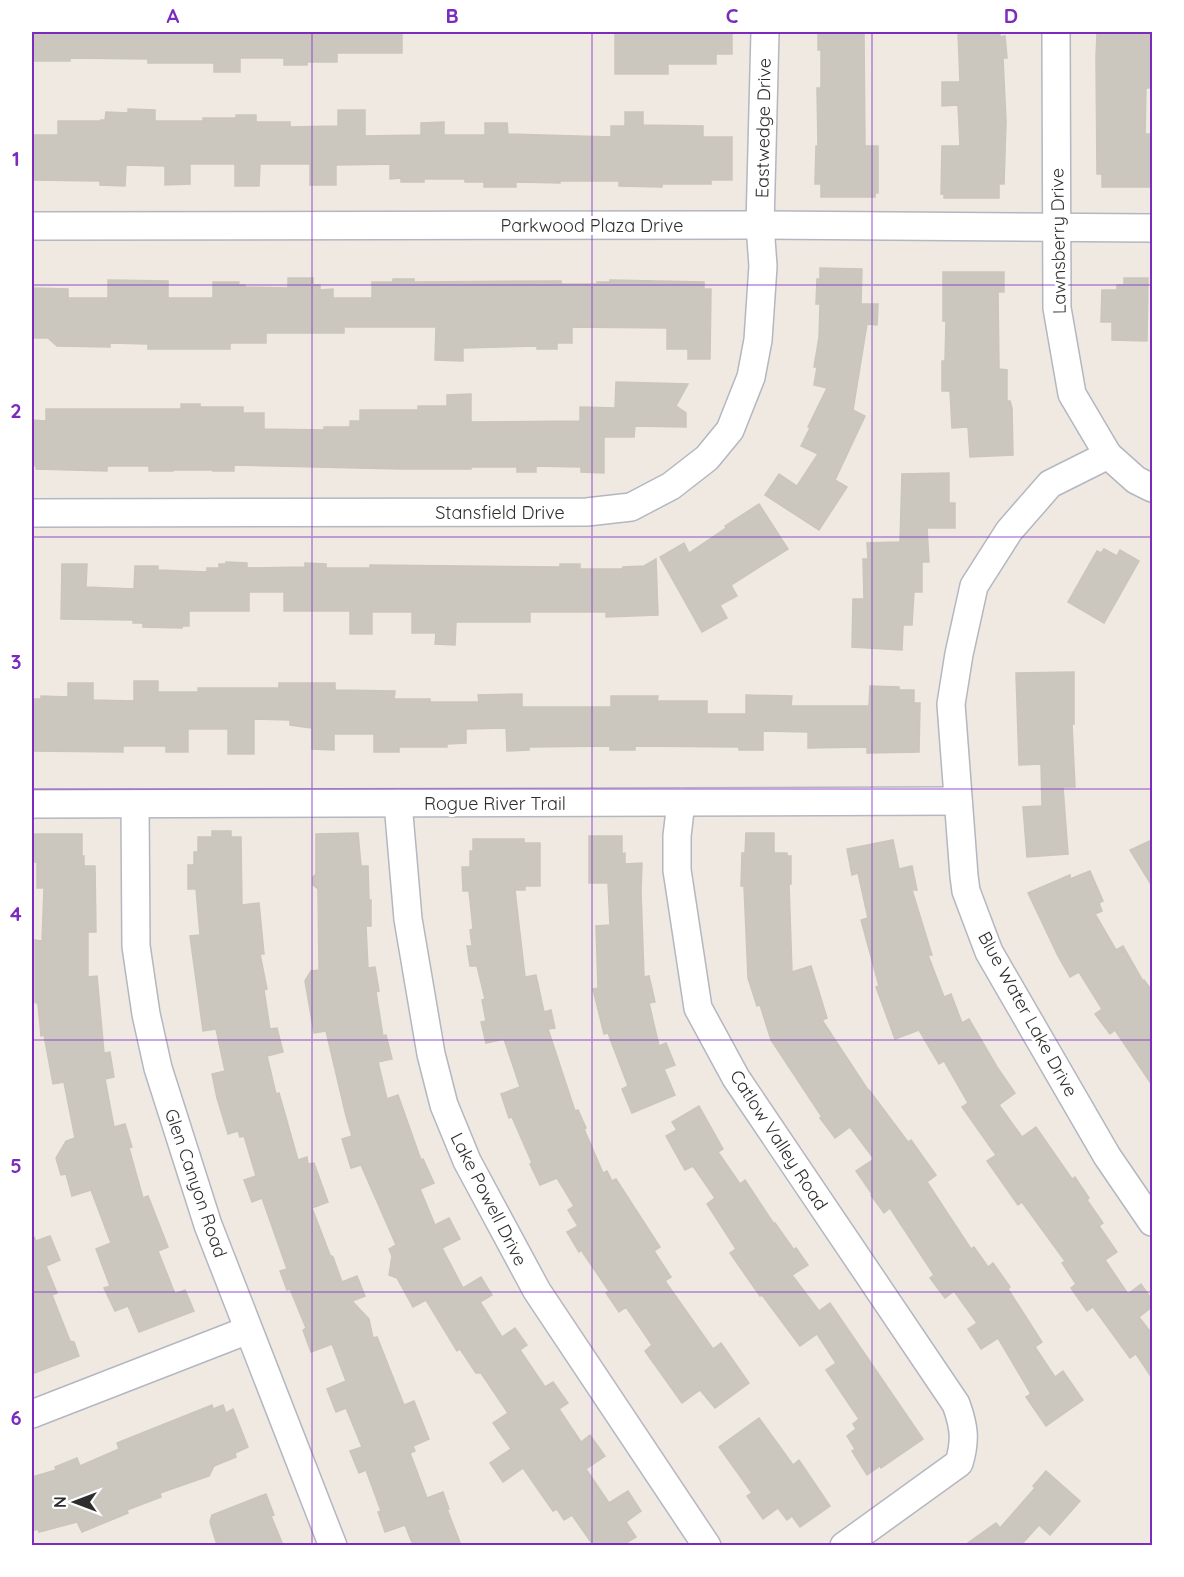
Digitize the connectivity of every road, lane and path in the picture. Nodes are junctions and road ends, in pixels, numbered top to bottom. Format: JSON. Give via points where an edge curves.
{"nodes":[{"id":1,"x":765,"y":32,"type":"edge"},
{"id":2,"x":1056,"y":32,"type":"edge"},
{"id":3,"x":760,"y":225,"type":"junction"},
{"id":4,"x":32,"y":226,"type":"edge"},
{"id":5,"x":1057,"y":227,"type":"junction"},
{"id":6,"x":1152,"y":228,"type":"edge"},
{"id":7,"x":1108,"y":455,"type":"junction"},
{"id":8,"x":1152,"y":488,"type":"edge"},
{"id":9,"x":32,"y":513,"type":"edge"},
{"id":10,"x":958,"y":801,"type":"junction"},
{"id":11,"x":681,"y":802,"type":"junction"},
{"id":12,"x":398,"y":803,"type":"junction"},
{"id":13,"x":32,"y":804,"type":"edge"},
{"id":14,"x":135,"y":804,"type":"junction"},
{"id":15,"x":1152,"y":1222,"type":"edge"},
{"id":16,"x":248,"y":1330,"type":"junction"},
{"id":17,"x":32,"y":1414,"type":"edge"},
{"id":18,"x":333,"y":1545,"type":"edge"},
{"id":19,"x":707,"y":1545,"type":"edge"},
{"id":20,"x":844,"y":1545,"type":"edge"}],
"edges":[{"from":1,"to":3,"type":"street","name":"Eastwedge Drive"},
{"from":2,"to":5,"type":"street","name":"Lawnsberry Drive"},
{"from":3,"to":4,"type":"street","name":"Parkwood Plaza Drive"},
{"from":3,"to":5,"type":"street","name":"Parkwood Plaza Drive"},
{"from":3,"to":9,"type":"street","name":"Stansfield Drive","via":[[763,266],[758,340],[751,377],[730,430],[707,458],[670,486],[632,507],[587,512]]},
{"from":5,"to":6,"type":"street","name":"Parkwood Plaza Drive"},
{"from":5,"to":7,"type":"street","name":"Lawnsberry Drive","via":[[1057,308],[1072,394]]},
{"from":7,"to":8,"type":"street","name":"Lawnsberry Drive","via":[[1136,480]]},
{"from":7,"to":10,"type":"street","name":"Blue Water Lake Drive","via":[[1050,484],[1009,531],[974,586],[951,704]]},
{"from":10,"to":11,"type":"street","name":"Rogue River Trail"},
{"from":10,"to":15,"type":"street","name":"Blue Water Lake Drive","via":[[966,891],[989,952],[1107,1156]]},
{"from":11,"to":12,"type":"street","name":"Rogue River Trail"},
{"from":11,"to":20,"type":"street","name":"Catlow Valley Road","via":[[677,870],[698,1008],[736,1078],[956,1404],[963,1423],[964,1447],[959,1463]]},
{"from":12,"to":14,"type":"street","name":"Rogue River Trail"},
{"from":12,"to":19,"type":"street","name":"Lake Powell Drive","via":[[408,919],[431,1054],[444,1105],[467,1161],[537,1291]]},
{"from":13,"to":14,"type":"street","name":"Rogue River Trail"},
{"from":14,"to":16,"type":"street","name":"Glen Canyon Road","via":[[136,946],[146,1014],[158,1068],[208,1225]]},
{"from":16,"to":17,"type":"street"},
{"from":16,"to":18,"type":"street","name":"Glen Canyon Road"}]}
